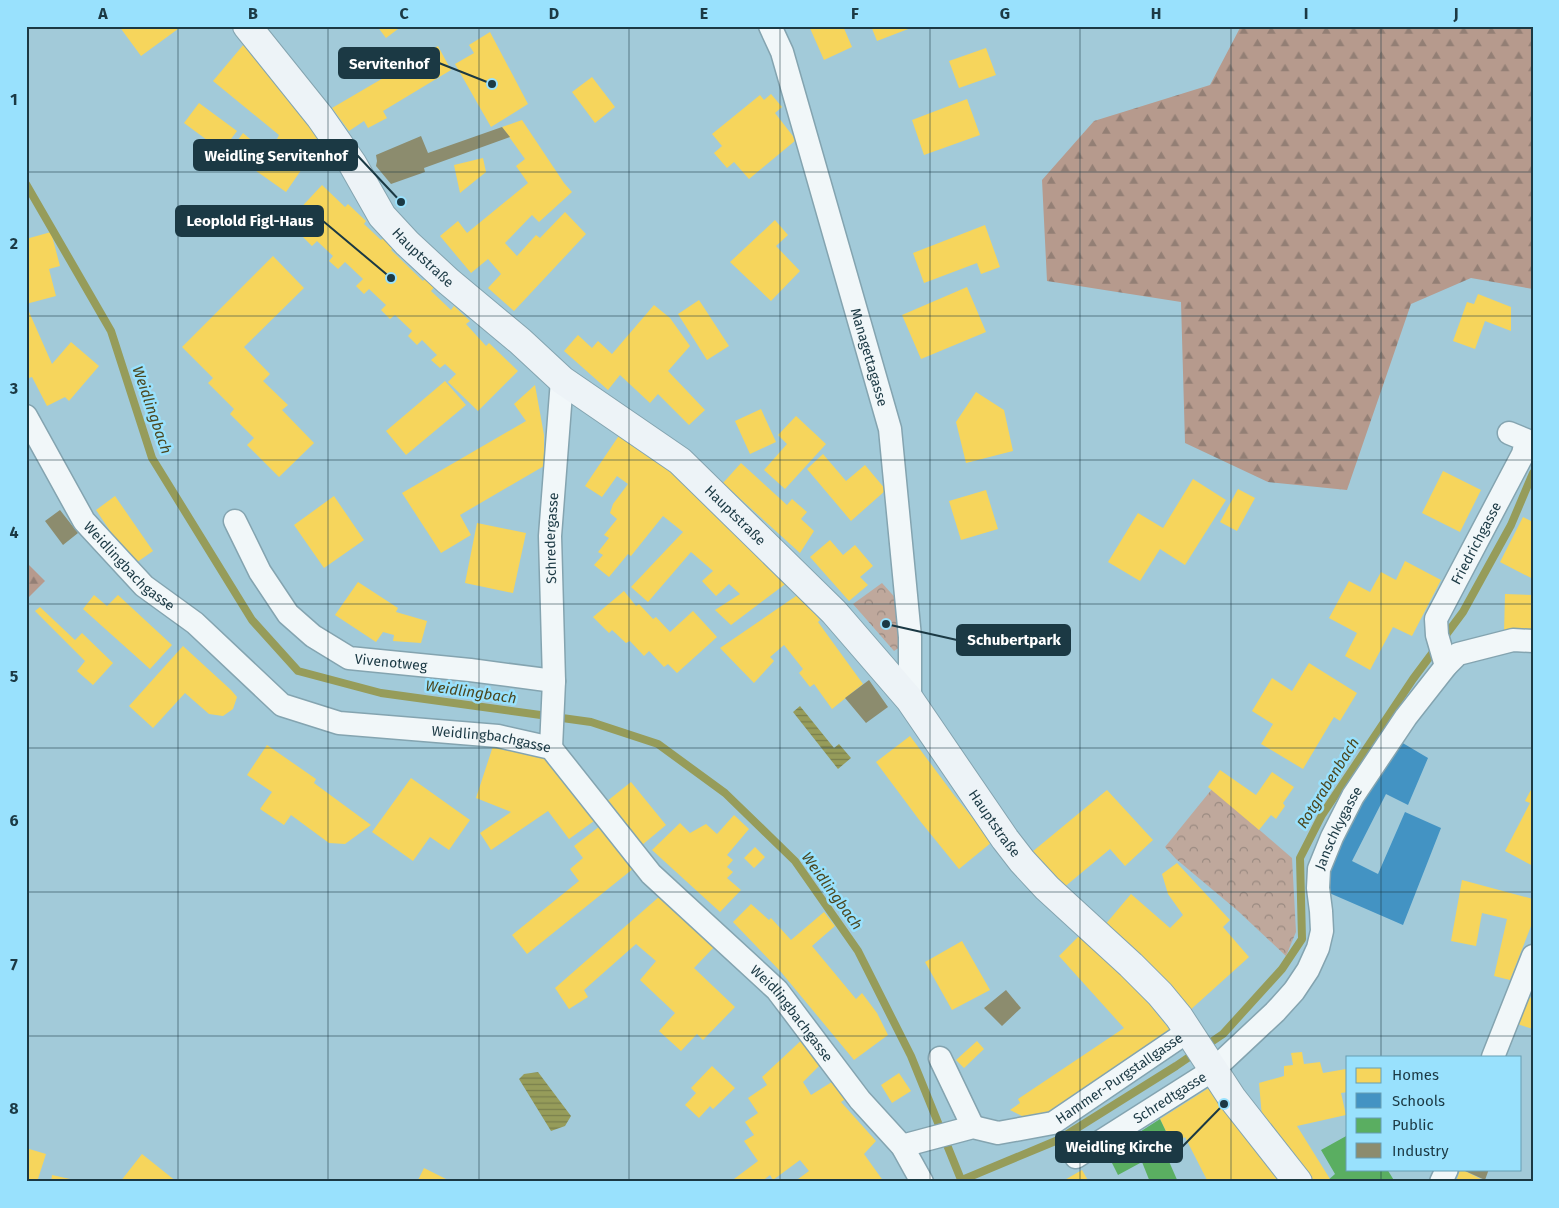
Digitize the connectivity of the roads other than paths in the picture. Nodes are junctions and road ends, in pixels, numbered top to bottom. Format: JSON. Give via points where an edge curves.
{"nodes":[{"id":1,"x":247,"y":26,"type":"edge"},
{"id":2,"x":770,"y":26,"type":"edge"},
{"id":3,"x":562,"y":380,"type":"junction"},
{"id":4,"x":26,"y":416,"type":"edge"},
{"id":5,"x":1509,"y":433,"type":"dead end"},
{"id":6,"x":235,"y":521,"type":"dead end"},
{"id":7,"x":1533,"y":641,"type":"edge"},
{"id":8,"x":1446,"y":666,"type":"junction"},
{"id":9,"x":554,"y":689,"type":"junction"},
{"id":10,"x":910,"y":700,"type":"junction"},
{"id":11,"x":552,"y":738,"type":"junction"},
{"id":12,"x":1533,"y":956,"type":"edge"},
{"id":13,"x":1201,"y":1049,"type":"junction"},
{"id":14,"x":1493,"y":1056,"type":"edge"},
{"id":15,"x":940,"y":1058,"type":"dead end"},
{"id":16,"x":965,"y":1129,"type":"junction"},
{"id":17,"x":902,"y":1146,"type":"junction"},
{"id":18,"x":1076,"y":1157,"type":"dead end"},
{"id":19,"x":1446,"y":1170,"type":"edge"},
{"id":20,"x":922,"y":1182,"type":"edge"},
{"id":21,"x":1298,"y":1182,"type":"edge"},
{"id":22,"x":1441,"y":1182,"type":"edge"}],
"edges":[{"from":1,"to":3,"type":"main road","name":"Hauptstraße","via":[[320,117],[352,163],[382,216],[420,256]]},
{"from":2,"to":10,"type":"street","name":"Managettagasse","via":[[782,52],[890,429],[910,637]]},
{"from":3,"to":9,"type":"street","name":"Schredergasse","via":[[550,536]]},
{"from":3,"to":10,"type":"main road","name":"Hauptstraße","via":[[680,461],[834,612]]},
{"from":4,"to":11,"type":"street","name":"Weidlingbachgasse","via":[[84,521],[144,586],[195,623],[282,706],[339,723]]},
{"from":5,"to":8,"type":"street","name":"Friedrichgasse","via":[[1526,440],[1523,454],[1436,619]]},
{"from":6,"to":9,"type":"street","name":"Vivenotweg","via":[[260,572],[288,614],[313,636],[349,658],[470,670]]},
{"from":7,"to":8,"type":"street","name":"Janschkygasse","via":[[1513,640],[1458,654]]},
{"from":8,"to":13,"type":"street","name":"Janschkygasse","via":[[1406,717],[1353,796],[1332,837],[1318,869],[1322,931],[1308,970],[1275,1012]]},
{"from":9,"to":11,"type":"street","name":"Schredergasse"},
{"from":10,"to":13,"type":"main road","name":"Hauptstraße","via":[[1022,861],[1160,994]]},
{"from":11,"to":17,"type":"street","name":"Weidlingbachgasse","via":[[651,874],[777,990],[860,1100]]},
{"from":12,"to":14,"type":"street"},
{"from":13,"to":16,"type":"street","name":"Hammer-Purgstallgasse","via":[[1053,1123],[998,1134]]},
{"from":13,"to":18,"type":"street","name":"Schredtgasse"},
{"from":13,"to":21,"type":"main road","name":"Hauptstraße","via":[[1232,1098]]},
{"from":15,"to":16,"type":"street"},
{"from":16,"to":17,"type":"street"},
{"from":17,"to":20,"type":"street","name":"Weidlingbachgasse"},
{"from":19,"to":22,"type":"street"}]}
